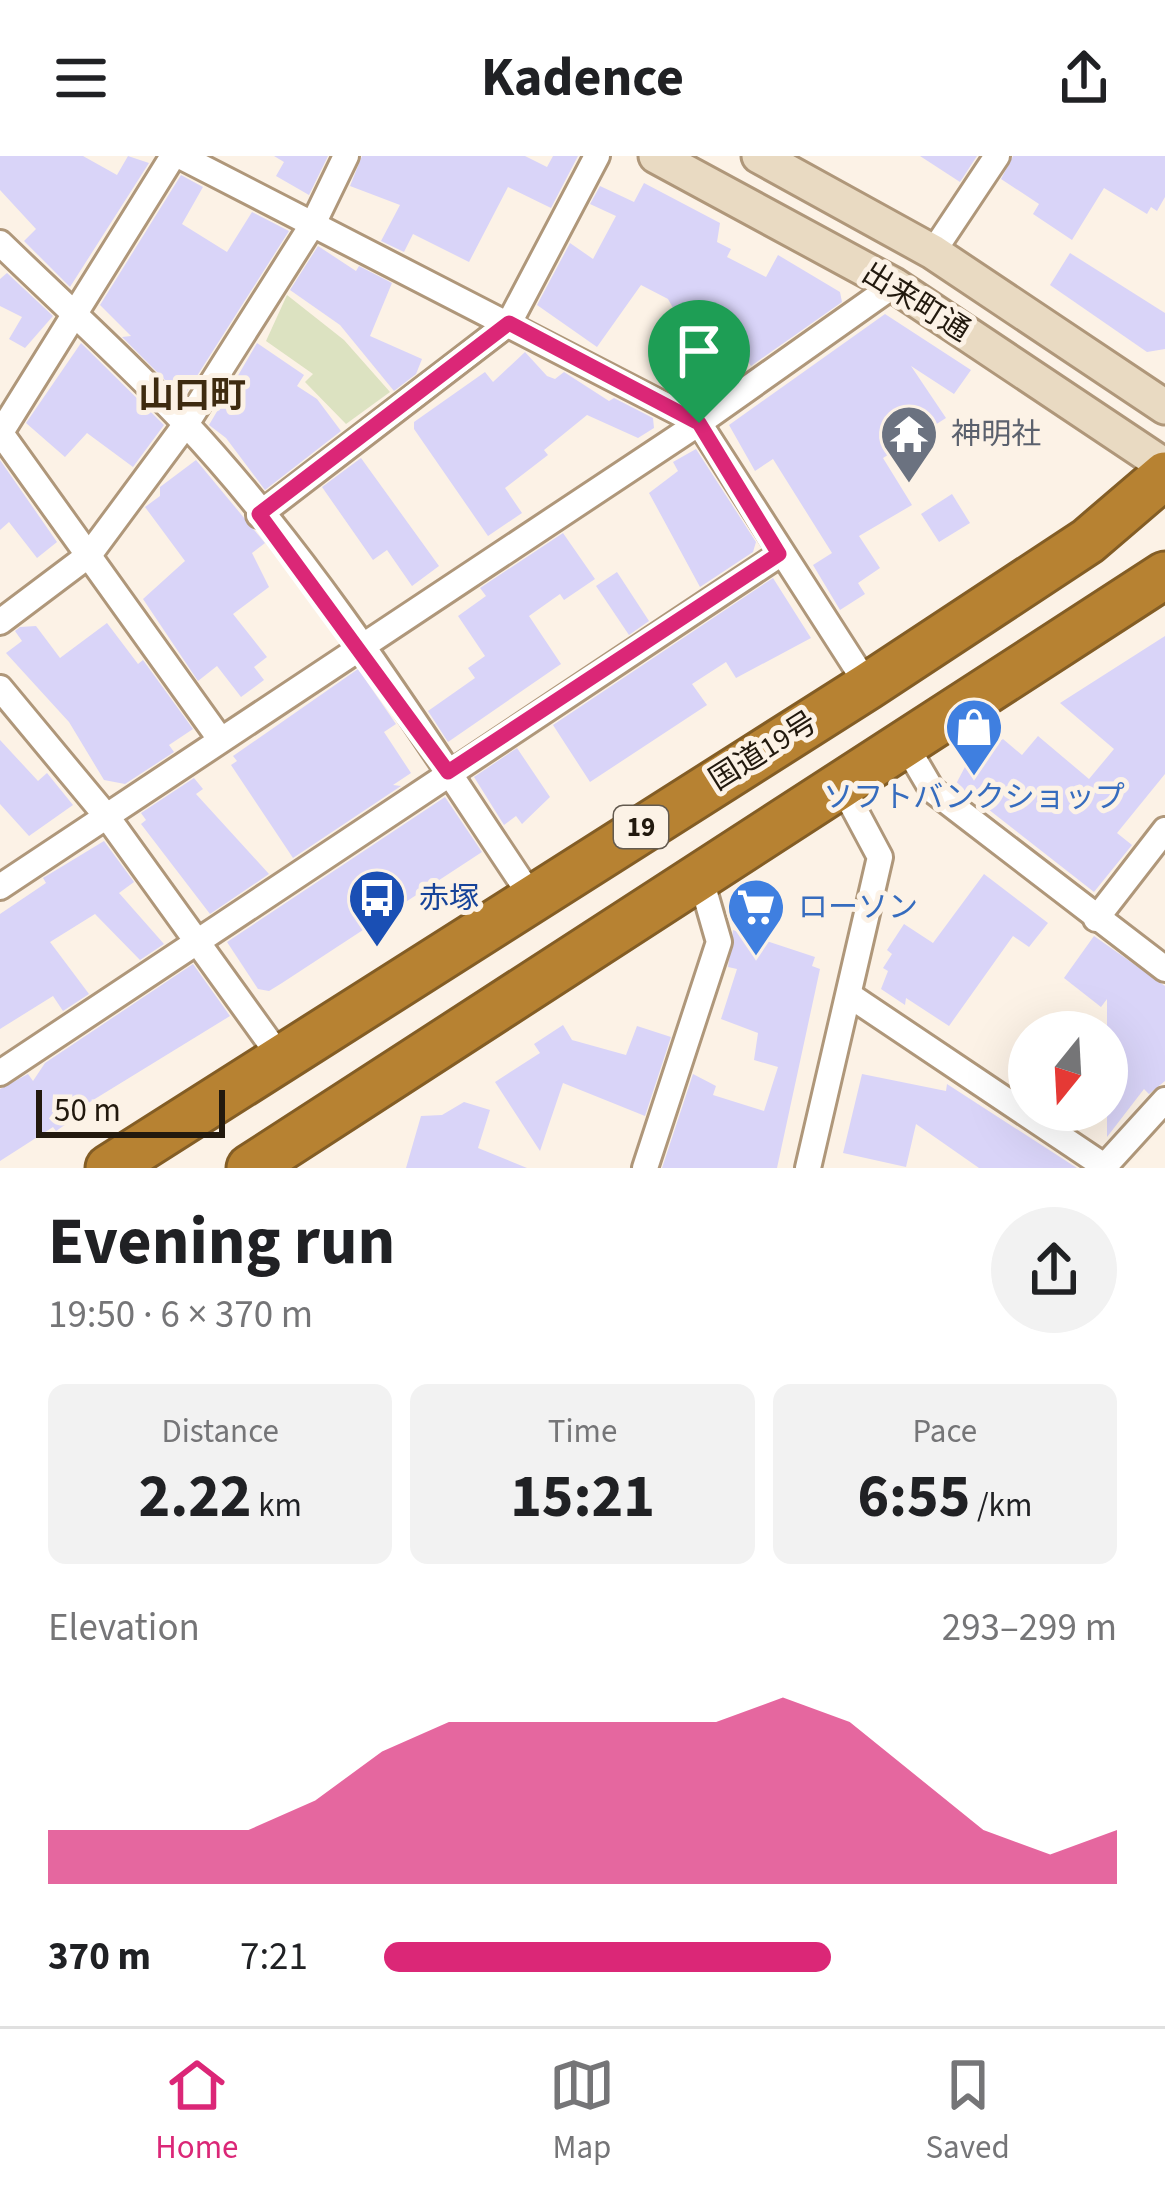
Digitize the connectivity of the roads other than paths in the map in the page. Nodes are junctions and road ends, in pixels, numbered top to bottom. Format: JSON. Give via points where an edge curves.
{"nodes":[{"id":1,"x":176,"y":156,"type":"edge"},
{"id":2,"x":346,"y":156,"type":"edge"},
{"id":3,"x":598,"y":156,"type":"edge"},
{"id":4,"x":656,"y":156,"type":"edge"},
{"id":5,"x":759,"y":156,"type":"edge"},
{"id":6,"x":998,"y":156,"type":"edge"},
{"id":7,"x":314,"y":222,"type":"junction"},
{"id":8,"x":0,"y":243,"type":"edge"},
{"id":9,"x":933,"y":252,"type":"junction"},
{"id":10,"x":894,"y":285,"type":"junction"},
{"id":11,"x":74,"y":315,"type":"junction"},
{"id":12,"x":509,"y":323,"type":"junction"},
{"id":13,"x":1165,"y":407,"type":"edge"},
{"id":14,"x":699,"y":423,"type":"junction"},
{"id":15,"x":185,"y":424,"type":"junction"},
{"id":16,"x":0,"y":433,"type":"edge"},
{"id":17,"x":1165,"y":466,"type":"edge"},
{"id":18,"x":1165,"y":475,"type":"edge"},
{"id":19,"x":259,"y":514,"type":"junction"},
{"id":20,"x":779,"y":554,"type":"junction"},
{"id":21,"x":89,"y":555,"type":"junction"},
{"id":22,"x":1165,"y":575,"type":"edge"},
{"id":23,"x":0,"y":622,"type":"edge"},
{"id":24,"x":359,"y":644,"type":"junction"},
{"id":25,"x":868,"y":686,"type":"junction"},
{"id":26,"x":0,"y":688,"type":"edge"},
{"id":27,"x":220,"y":739,"type":"junction"},
{"id":28,"x":904,"y":744,"type":"junction"},
{"id":29,"x":448,"y":772,"type":"junction"},
{"id":30,"x":841,"y":784,"type":"junction"},
{"id":31,"x":108,"y":818,"type":"junction"},
{"id":32,"x":1165,"y":830,"type":"edge"},
{"id":33,"x":700,"y":875,"type":"junction"},
{"id":34,"x":0,"y":887,"type":"edge"},
{"id":35,"x":531,"y":896,"type":"junction"},
{"id":36,"x":1096,"y":919,"type":"junction"},
{"id":37,"x":199,"y":940,"type":"junction"},
{"id":38,"x":1165,"y":969,"type":"edge"},
{"id":39,"x":849,"y":994,"type":"junction"},
{"id":40,"x":283,"y":1060,"type":"junction"},
{"id":41,"x":0,"y":1073,"type":"edge"},
{"id":42,"x":1165,"y":1100,"type":"edge"},
{"id":43,"x":1104,"y":1167,"type":"edge"},
{"id":44,"x":109,"y":1168,"type":"edge"},
{"id":45,"x":250,"y":1168,"type":"edge"},
{"id":46,"x":645,"y":1168,"type":"edge"},
{"id":47,"x":808,"y":1168,"type":"edge"}],
"edges":[{"from":1,"to":7,"type":"street"},
{"from":1,"to":11,"type":"street"},
{"from":2,"to":7,"type":"street"},
{"from":3,"to":12,"type":"street"},
{"from":4,"to":10,"type":"main road","name":"出来町通"},
{"from":5,"to":9,"type":"main road","name":"出来町通"},
{"from":6,"to":9,"type":"street"},
{"from":7,"to":12,"type":"street"},
{"from":7,"to":15,"type":"street"},
{"from":8,"to":11,"type":"street"},
{"from":9,"to":13,"type":"main road","name":"出来町通"},
{"from":10,"to":14,"type":"street"},
{"from":10,"to":17,"type":"main road","name":"出来町通"},
{"from":11,"to":15,"type":"street"},
{"from":11,"to":16,"type":"street"},
{"from":12,"to":14,"type":"street"},
{"from":12,"to":19,"type":"street"},
{"from":14,"to":20,"type":"street"},
{"from":14,"to":24,"type":"street"},
{"from":15,"to":19,"type":"street"},
{"from":15,"to":21,"type":"street"},
{"from":16,"to":21,"type":"street"},
{"from":18,"to":25,"type":"highway","name":"国道19号","number":"19","via":[[1088,541]]},
{"from":19,"to":24,"type":"street"},
{"from":20,"to":25,"type":"street"},
{"from":20,"to":29,"type":"street"},
{"from":21,"to":23,"type":"street"},
{"from":21,"to":27,"type":"street"},
{"from":22,"to":28,"type":"highway","number":"19"},
{"from":24,"to":27,"type":"street"},
{"from":24,"to":29,"type":"street"},
{"from":25,"to":35,"type":"highway","name":"国道19号","number":"19"},
{"from":26,"to":31,"type":"street"},
{"from":27,"to":31,"type":"street"},
{"from":28,"to":30,"type":"highway","number":"19"},
{"from":28,"to":36,"type":"street","via":[[932,790]]},
{"from":29,"to":35,"type":"street"},
{"from":29,"to":37,"type":"street"},
{"from":30,"to":33,"type":"highway","number":"19"},
{"from":30,"to":39,"type":"street","via":[[880,857]]},
{"from":31,"to":34,"type":"street"},
{"from":31,"to":37,"type":"street"},
{"from":32,"to":36,"type":"street"},
{"from":33,"to":45,"type":"highway","number":"19"},
{"from":33,"to":46,"type":"street","via":[[719,942]]},
{"from":35,"to":40,"type":"highway","name":"国道19号","number":"19"},
{"from":36,"to":38,"type":"street"},
{"from":37,"to":40,"type":"street"},
{"from":37,"to":41,"type":"street"},
{"from":39,"to":43,"type":"street"},
{"from":39,"to":47,"type":"street"},
{"from":40,"to":44,"type":"highway","name":"国道19号","number":"19"},
{"from":42,"to":43,"type":"street"}]}
